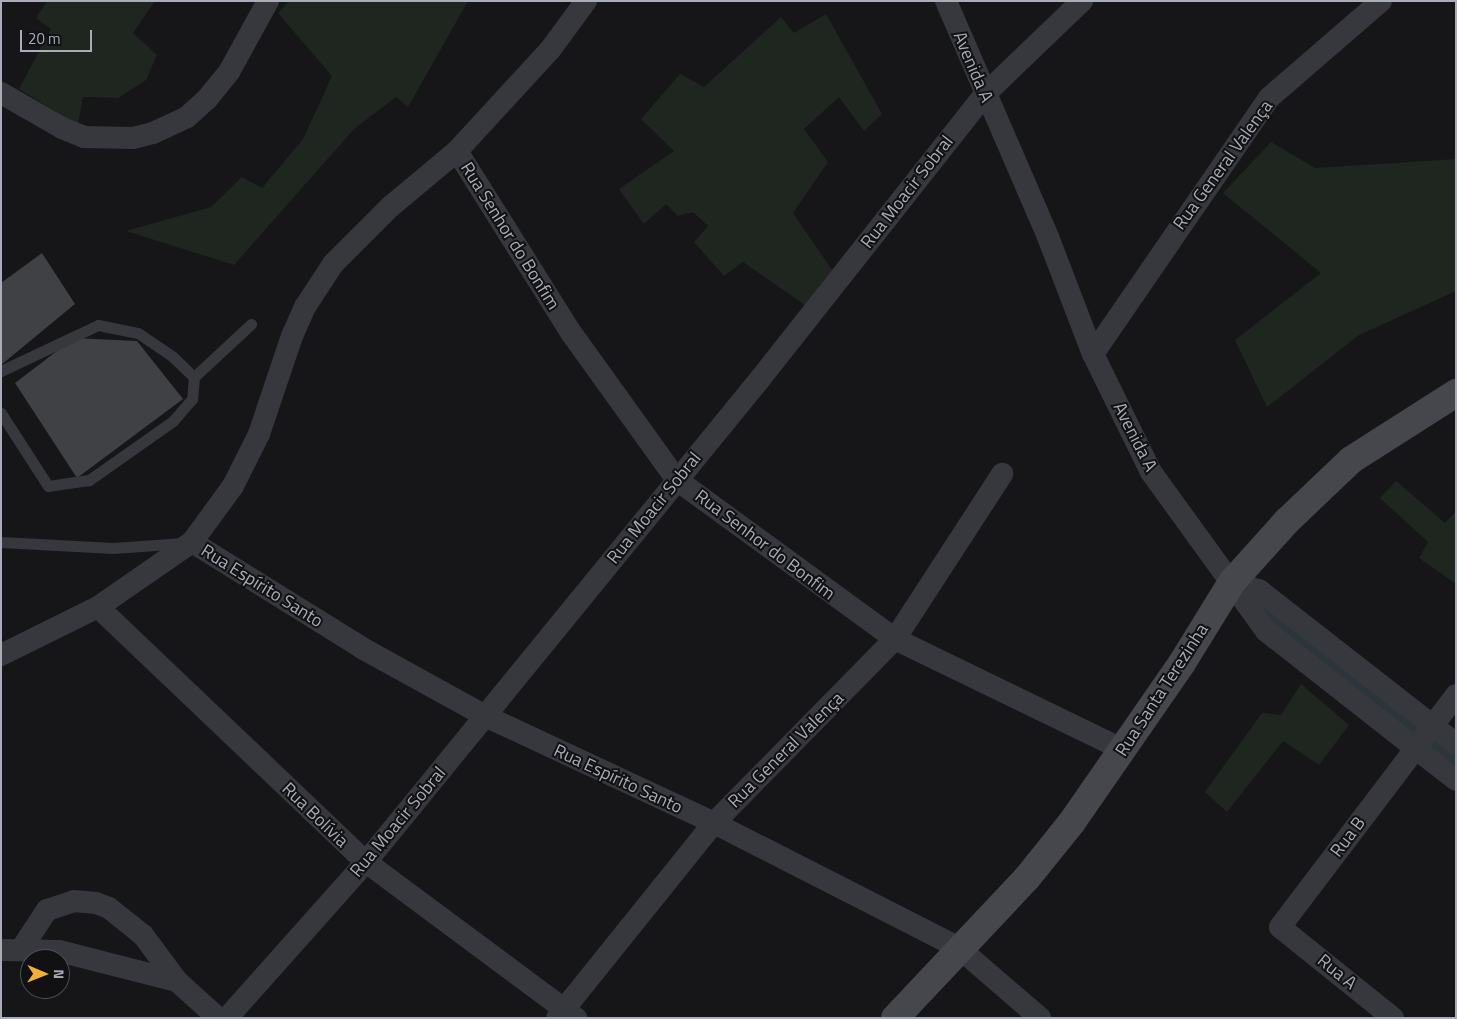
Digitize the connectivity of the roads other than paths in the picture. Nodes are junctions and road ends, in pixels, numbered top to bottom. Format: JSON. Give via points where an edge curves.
{"nodes":[{"id":1,"x":268,"y":1,"type":"edge"},
{"id":2,"x":586,"y":1,"type":"edge"},
{"id":3,"x":946,"y":1,"type":"edge"},
{"id":4,"x":1082,"y":1,"type":"edge"},
{"id":5,"x":1381,"y":1,"type":"edge"},
{"id":6,"x":1,"y":93,"type":"edge"},
{"id":7,"x":984,"y":95,"type":"junction"},
{"id":8,"x":458,"y":151,"type":"junction"},
{"id":9,"x":250,"y":324,"type":"dead end"},
{"id":10,"x":1093,"y":354,"type":"junction"},
{"id":11,"x":1,"y":371,"type":"edge"},
{"id":12,"x":194,"y":377,"type":"junction"},
{"id":13,"x":1456,"y":393,"type":"edge"},
{"id":14,"x":1,"y":413,"type":"edge"},
{"id":15,"x":1002,"y":474,"type":"dead end"},
{"id":16,"x":677,"y":480,"type":"junction"},
{"id":17,"x":1,"y":542,"type":"edge"},
{"id":18,"x":192,"y":542,"type":"junction"},
{"id":19,"x":1232,"y":582,"type":"junction"},
{"id":20,"x":98,"y":607,"type":"junction"},
{"id":21,"x":895,"y":639,"type":"junction"},
{"id":22,"x":1,"y":655,"type":"edge"},
{"id":23,"x":1456,"y":694,"type":"edge"},
{"id":24,"x":484,"y":716,"type":"junction"},
{"id":25,"x":1431,"y":726,"type":"junction"},
{"id":26,"x":1456,"y":744,"type":"edge"},
{"id":27,"x":1415,"y":747,"type":"junction"},
{"id":28,"x":1124,"y":750,"type":"junction"},
{"id":29,"x":1456,"y":780,"type":"edge"},
{"id":30,"x":714,"y":823,"type":"junction"},
{"id":31,"x":366,"y":862,"type":"junction"},
{"id":32,"x":1280,"y":927,"type":"joint"},
{"id":33,"x":959,"y":948,"type":"junction"},
{"id":34,"x":12,"y":949,"type":"edge"},
{"id":35,"x":177,"y":981,"type":"junction"},
{"id":36,"x":566,"y":1015,"type":"edge"},
{"id":37,"x":218,"y":1018,"type":"edge"},
{"id":38,"x":228,"y":1018,"type":"edge"},
{"id":39,"x":895,"y":1018,"type":"edge"},
{"id":40,"x":1040,"y":1018,"type":"edge"},
{"id":41,"x":1393,"y":1018,"type":"edge"}],
"edges":[{"from":1,"to":6,"type":"street","via":[[229,72],[208,99],[187,117],[154,133],[133,138],[84,137]]},
{"from":2,"to":8,"type":"street","via":[[550,50]]},
{"from":3,"to":7,"type":"street","name":"Avenida A"},
{"from":4,"to":7,"type":"street","name":"Rua Moacir Sobral"},
{"from":5,"to":10,"type":"street","name":"Rua General Valença","via":[[1269,98]]},
{"from":7,"to":10,"type":"street","name":"Avenida A","via":[[1048,237]]},
{"from":7,"to":16,"type":"street","name":"Rua Moacir Sobral"},
{"from":8,"to":16,"type":"street","name":"Rua Senhor do Bonfim","via":[[572,334]]},
{"from":8,"to":18,"type":"street","via":[[390,208],[333,264],[314,291],[292,336],[259,434],[233,486]]},
{"from":9,"to":12,"type":"lane"},
{"from":10,"to":19,"type":"street","name":"Avenida A","via":[[1151,472]]},
{"from":11,"to":12,"type":"lane","via":[[98,325],[138,333],[172,356]]},
{"from":12,"to":14,"type":"lane","via":[[192,399],[173,421],[89,480],[48,486]]},
{"from":13,"to":19,"type":"street","name":"Rua Santa Terezinha","via":[[1351,460],[1287,521]]},
{"from":15,"to":21,"type":"street","name":"Rua General Valença"},
{"from":16,"to":21,"type":"street","name":"Rua Senhor do Bonfim"},
{"from":16,"to":24,"type":"street","name":"Rua Moacir Sobral"},
{"from":17,"to":18,"type":"lane","via":[[113,548]]},
{"from":18,"to":20,"type":"street"},
{"from":18,"to":24,"type":"street","name":"Rua Espírito Santo","via":[[362,648]]},
{"from":19,"to":25,"type":"street","via":[[1259,590]]},
{"from":19,"to":27,"type":"street","name":"Avenida A","via":[[1252,613],[1286,650]]},
{"from":19,"to":28,"type":"street","name":"Rua Santa Terezinha"},
{"from":20,"to":22,"type":"street"},
{"from":20,"to":31,"type":"street","name":"Rua Bolívia"},
{"from":21,"to":28,"type":"street","name":"Rua Senhor do Bonfim"},
{"from":21,"to":30,"type":"street","name":"Rua General Valença"},
{"from":23,"to":25,"type":"street","name":"Rua B"},
{"from":24,"to":30,"type":"street","name":"Rua Espírito Santo"},
{"from":24,"to":31,"type":"street","name":"Rua Moacir Sobral"},
{"from":25,"to":26,"type":"street"},
{"from":25,"to":27,"type":"street","name":"Rua B"},
{"from":27,"to":29,"type":"street","name":"Avenida A"},
{"from":27,"to":32,"type":"street","name":"Rua B"},
{"from":28,"to":33,"type":"street","name":"Rua Santa Terezinha","via":[[1027,878]]},
{"from":30,"to":33,"type":"street","name":"Rua Espírito Santo"},
{"from":30,"to":36,"type":"street","name":"Rua General Valença"},
{"from":31,"to":36,"type":"street","name":"Rua Bolívia"},
{"from":31,"to":38,"type":"street","name":"Rua Moacir Sobral"},
{"from":32,"to":41,"type":"street","name":"Rua A"},
{"from":33,"to":39,"type":"street","name":"Rua Santa Terezinha"},
{"from":33,"to":40,"type":"street","name":"Rua Espírito Santo"},
{"from":34,"to":35,"type":"street","via":[[80,955]]},
{"from":34,"to":35,"type":"street","via":[[47,910],[88,901],[110,908],[143,935]]},
{"from":35,"to":37,"type":"street"}]}
